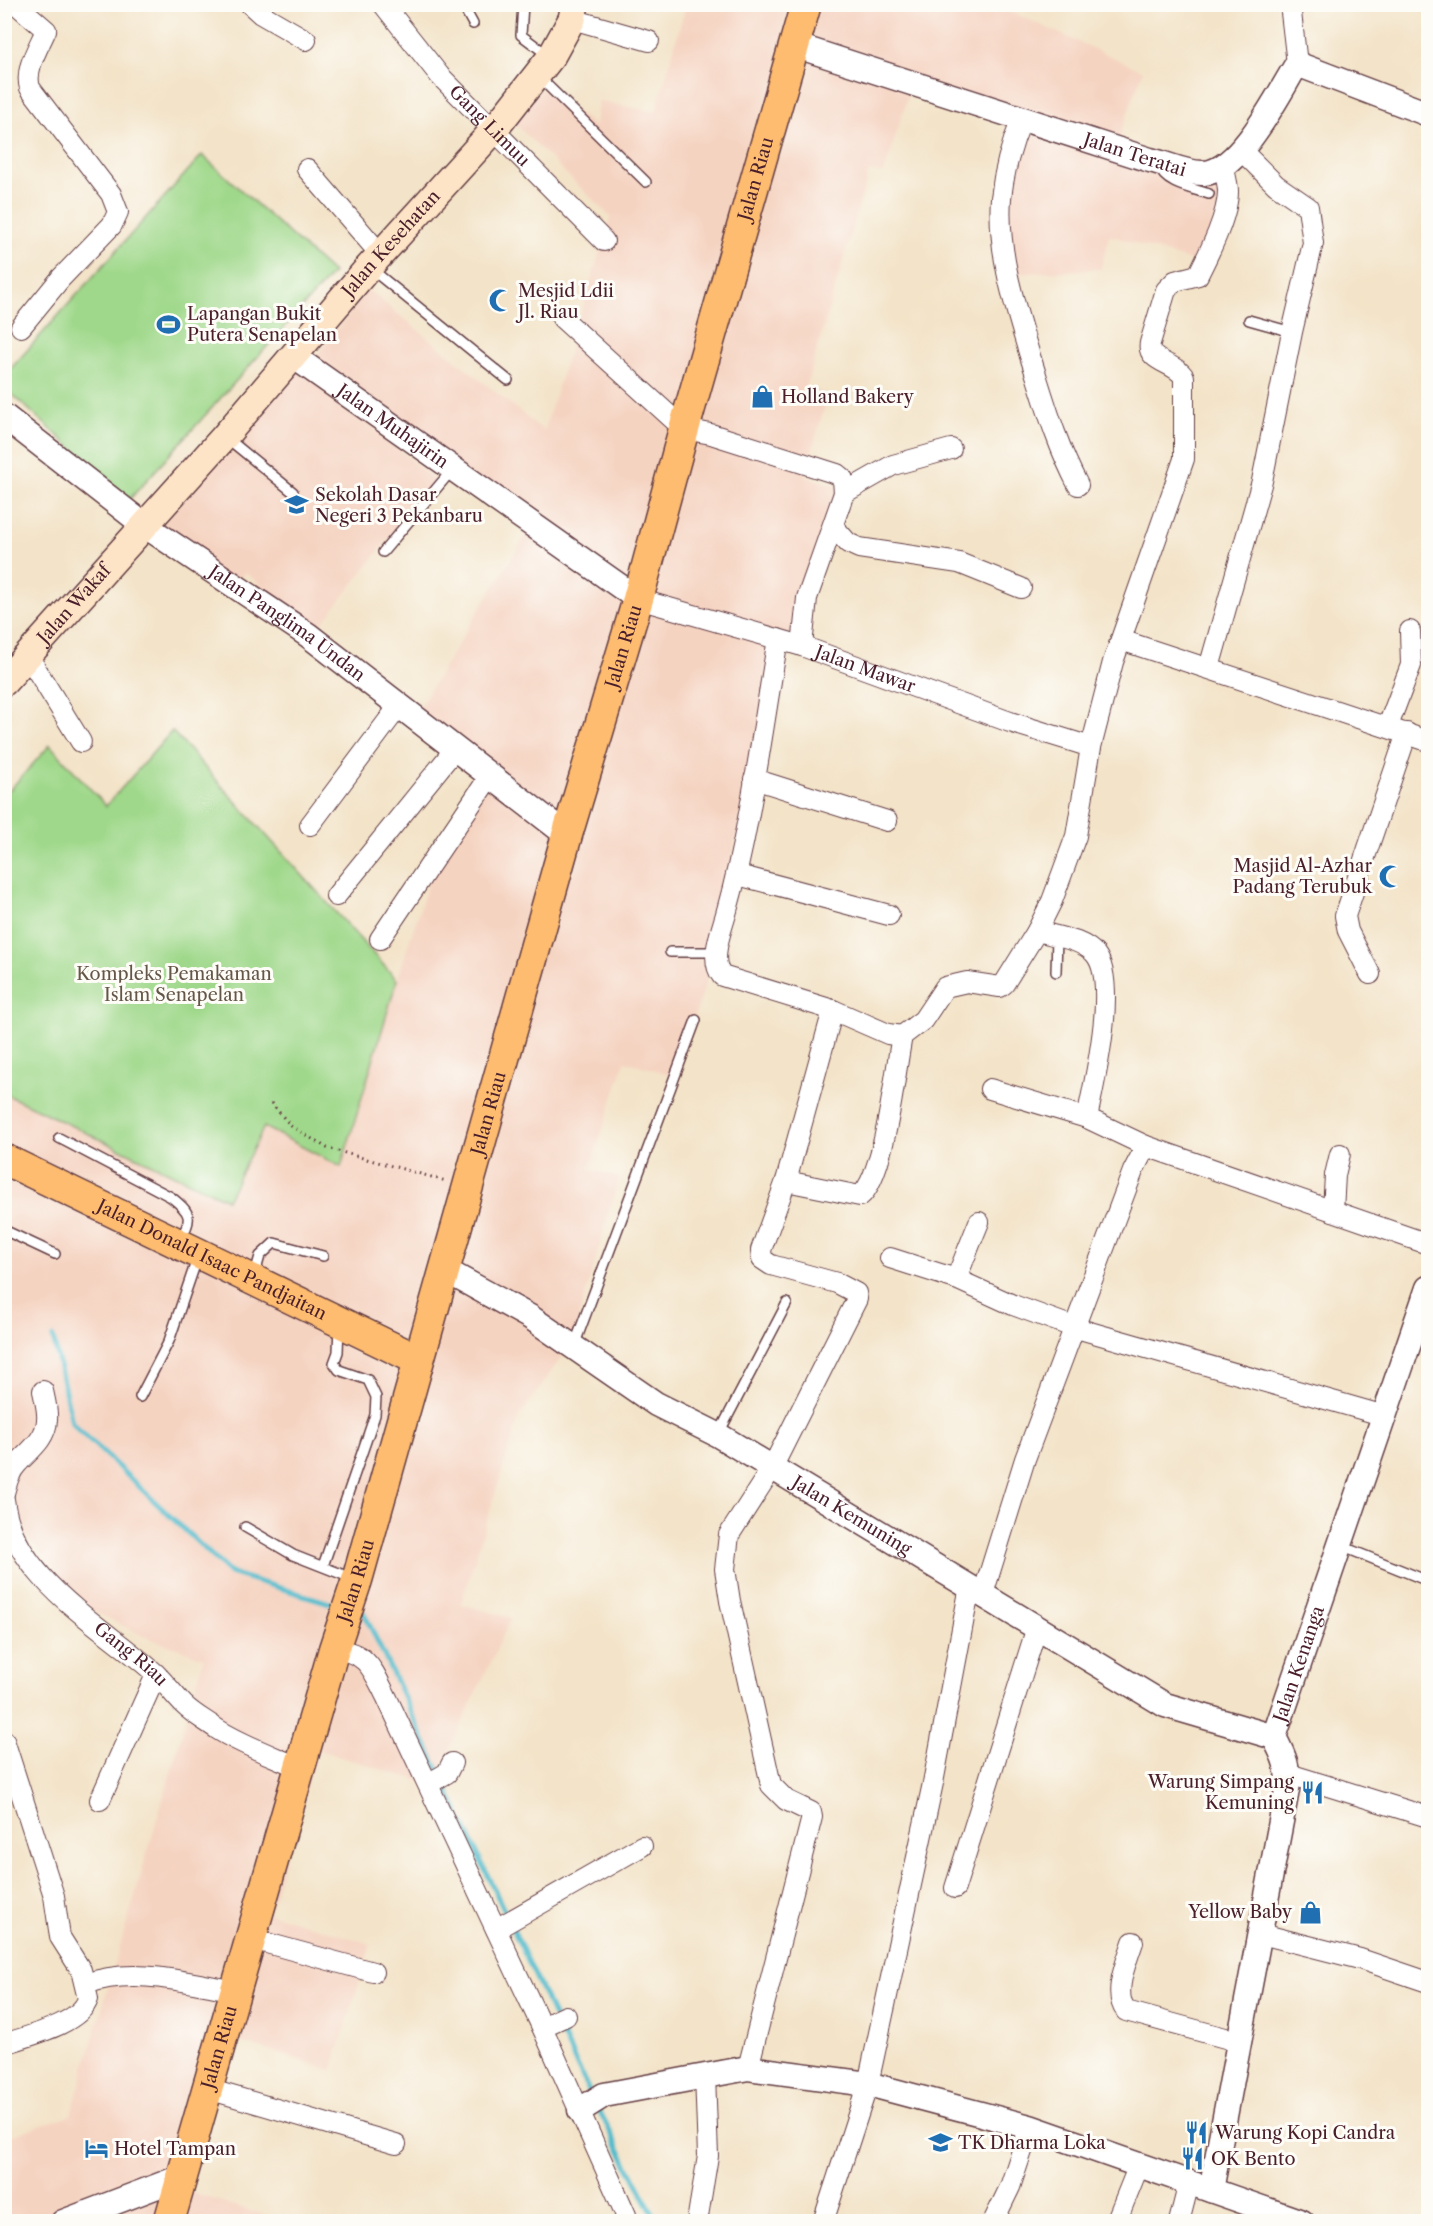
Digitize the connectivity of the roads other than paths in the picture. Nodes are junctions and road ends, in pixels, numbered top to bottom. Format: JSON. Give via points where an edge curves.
{"nodes":[{"id":1,"x":16,"y":4,"type":"edge"},
{"id":2,"x":250,"y":4,"type":"edge"},
{"id":3,"x":383,"y":4,"type":"edge"},
{"id":4,"x":462,"y":4,"type":"edge"},
{"id":5,"x":524,"y":4,"type":"edge"},
{"id":6,"x":806,"y":4,"type":"edge"},
{"id":7,"x":1290,"y":4,"type":"edge"},
{"id":8,"x":573,"y":12,"type":"edge"},
{"id":9,"x":473,"y":24,"type":"dead end"},
{"id":10,"x":306,"y":40,"type":"dead end"},
{"id":11,"x":649,"y":40,"type":"dead end"},
{"id":12,"x":794,"y":45,"type":"junction"},
{"id":13,"x":1297,"y":64,"type":"junction"},
{"id":14,"x":544,"y":67,"type":"junction"},
{"id":15,"x":1428,"y":114,"type":"edge"},
{"id":16,"x":1022,"y":119,"type":"junction"},
{"id":17,"x":493,"y":131,"type":"junction"},
{"id":18,"x":1241,"y":150,"type":"junction"},
{"id":19,"x":1159,"y":162,"type":"junction"},
{"id":20,"x":1224,"y":168,"type":"junction"},
{"id":21,"x":307,"y":169,"type":"dead end"},
{"id":22,"x":646,"y":182,"type":"dead end"},
{"id":23,"x":1209,"y":194,"type":"dead end"},
{"id":24,"x":604,"y":241,"type":"dead end"},
{"id":25,"x":375,"y":261,"type":"junction"},
{"id":26,"x":562,"y":318,"type":"dead end"},
{"id":27,"x":1250,"y":320,"type":"dead end"},
{"id":28,"x":21,"y":327,"type":"dead end"},
{"id":29,"x":1292,"y":332,"type":"junction"},
{"id":30,"x":293,"y":356,"type":"junction"},
{"id":31,"x":508,"y":380,"type":"dead end"},
{"id":32,"x":4,"y":416,"type":"edge"},
{"id":33,"x":684,"y":429,"type":"junction"},
{"id":34,"x":225,"y":436,"type":"junction"},
{"id":35,"x":951,"y":449,"type":"dead end"},
{"id":36,"x":452,"y":470,"type":"junction"},
{"id":37,"x":1078,"y":485,"type":"dead end"},
{"id":38,"x":293,"y":492,"type":"dead end"},
{"id":39,"x":844,"y":493,"type":"junction"},
{"id":40,"x":144,"y":525,"type":"junction"},
{"id":41,"x":833,"y":526,"type":"junction"},
{"id":42,"x":383,"y":552,"type":"dead end"},
{"id":43,"x":1021,"y":588,"type":"dead end"},
{"id":44,"x":638,"y":599,"type":"junction"},
{"id":45,"x":1410,"y":631,"type":"dead end"},
{"id":46,"x":778,"y":639,"type":"junction"},
{"id":47,"x":1120,"y":640,"type":"junction"},
{"id":48,"x":802,"y":646,"type":"junction"},
{"id":49,"x":28,"y":656,"type":"junction"},
{"id":50,"x":1209,"y":668,"type":"junction"},
{"id":51,"x":4,"y":682,"type":"edge"},
{"id":52,"x":399,"y":706,"type":"junction"},
{"id":53,"x":1397,"y":729,"type":"junction"},
{"id":54,"x":1428,"y":741,"type":"edge"},
{"id":55,"x":81,"y":742,"type":"dead end"},
{"id":56,"x":1091,"y":747,"type":"junction"},
{"id":57,"x":455,"y":749,"type":"junction"},
{"id":58,"x":490,"y":776,"type":"junction"},
{"id":59,"x":754,"y":779,"type":"junction"},
{"id":60,"x":887,"y":821,"type":"dead end"},
{"id":61,"x":310,"y":825,"type":"dead end"},
{"id":62,"x":567,"y":835,"type":"junction"},
{"id":63,"x":738,"y":875,"type":"junction"},
{"id":64,"x":336,"y":896,"type":"dead end"},
{"id":65,"x":889,"y":915,"type":"dead end"},
{"id":66,"x":1037,"y":931,"type":"junction"},
{"id":67,"x":1057,"y":937,"type":"junction"},
{"id":68,"x":380,"y":939,"type":"dead end"},
{"id":69,"x":670,"y":952,"type":"dead end"},
{"id":70,"x":717,"y":952,"type":"junction"},
{"id":71,"x":1056,"y":972,"type":"dead end"},
{"id":72,"x":1370,"y":974,"type":"dead end"},
{"id":73,"x":833,"y":1010,"type":"junction"},
{"id":74,"x":696,"y":1020,"type":"dead end"},
{"id":75,"x":902,"y":1036,"type":"junction"},
{"id":76,"x":990,"y":1089,"type":"dead end"},
{"id":77,"x":1087,"y":1118,"type":"junction"},
{"id":78,"x":59,"y":1138,"type":"dead end"},
{"id":79,"x":1146,"y":1146,"type":"junction"},
{"id":80,"x":1340,"y":1154,"type":"dead end"},
{"id":81,"x":4,"y":1159,"type":"edge"},
{"id":82,"x":786,"y":1181,"type":"junction"},
{"id":83,"x":1333,"y":1211,"type":"junction"},
{"id":84,"x":979,"y":1222,"type":"dead end"},
{"id":85,"x":4,"y":1230,"type":"edge"},
{"id":86,"x":1428,"y":1244,"type":"edge"},
{"id":87,"x":188,"y":1248,"type":"junction"},
{"id":88,"x":55,"y":1254,"type":"dead end"},
{"id":89,"x":323,"y":1256,"type":"dead end"},
{"id":90,"x":890,"y":1258,"type":"dead end"},
{"id":91,"x":443,"y":1269,"type":"junction"},
{"id":92,"x":956,"y":1279,"type":"junction"},
{"id":93,"x":252,"y":1282,"type":"junction"},
{"id":94,"x":1428,"y":1288,"type":"edge"},
{"id":95,"x":788,"y":1304,"type":"dead end"},
{"id":96,"x":339,"y":1323,"type":"junction"},
{"id":97,"x":1076,"y":1328,"type":"junction"},
{"id":98,"x":574,"y":1346,"type":"junction"},
{"id":99,"x":418,"y":1360,"type":"junction"},
{"id":100,"x":43,"y":1391,"type":"dead end"},
{"id":101,"x":140,"y":1397,"type":"dead end"},
{"id":102,"x":1385,"y":1416,"type":"junction"},
{"id":103,"x":718,"y":1435,"type":"junction"},
{"id":104,"x":772,"y":1468,"type":"junction"},
{"id":105,"x":4,"y":1493,"type":"edge"},
{"id":106,"x":4,"y":1499,"type":"edge"},
{"id":107,"x":245,"y":1527,"type":"dead end"},
{"id":108,"x":1341,"y":1546,"type":"junction"},
{"id":109,"x":323,"y":1566,"type":"junction"},
{"id":110,"x":1428,"y":1581,"type":"edge"},
{"id":111,"x":976,"y":1590,"type":"junction"},
{"id":112,"x":352,"y":1595,"type":"junction"},
{"id":113,"x":1037,"y":1627,"type":"junction"},
{"id":114,"x":334,"y":1649,"type":"junction"},
{"id":115,"x":156,"y":1675,"type":"junction"},
{"id":116,"x":1274,"y":1737,"type":"junction"},
{"id":117,"x":4,"y":1740,"type":"edge"},
{"id":118,"x":300,"y":1768,"type":"junction"},
{"id":119,"x":1289,"y":1774,"type":"junction"},
{"id":120,"x":100,"y":1800,"type":"dead end"},
{"id":121,"x":1428,"y":1817,"type":"edge"},
{"id":122,"x":642,"y":1846,"type":"dead end"},
{"id":123,"x":955,"y":1888,"type":"dead end"},
{"id":124,"x":502,"y":1925,"type":"junction"},
{"id":125,"x":1262,"y":1934,"type":"junction"},
{"id":126,"x":252,"y":1939,"type":"junction"},
{"id":127,"x":1132,"y":1942,"type":"dead end"},
{"id":128,"x":373,"y":1972,"type":"dead end"},
{"id":129,"x":1428,"y":1982,"type":"edge"},
{"id":130,"x":86,"y":1984,"type":"junction"},
{"id":131,"x":237,"y":1991,"type":"junction"},
{"id":132,"x":1240,"y":2042,"type":"junction"},
{"id":133,"x":4,"y":2044,"type":"edge"},
{"id":134,"x":748,"y":2068,"type":"junction"},
{"id":135,"x":705,"y":2075,"type":"junction"},
{"id":136,"x":868,"y":2084,"type":"junction"},
{"id":137,"x":208,"y":2089,"type":"junction"},
{"id":138,"x":591,"y":2102,"type":"junction"},
{"id":139,"x":1030,"y":2127,"type":"junction"},
{"id":140,"x":396,"y":2144,"type":"dead end"},
{"id":141,"x":1139,"y":2165,"type":"junction"},
{"id":142,"x":181,"y":2177,"type":"junction"},
{"id":143,"x":1200,"y":2187,"type":"junction"},
{"id":144,"x":1293,"y":2220,"type":"edge"},
{"id":145,"x":63,"y":2222,"type":"edge"},
{"id":146,"x":169,"y":2222,"type":"edge"},
{"id":147,"x":624,"y":2222,"type":"edge"},
{"id":148,"x":697,"y":2222,"type":"edge"},
{"id":149,"x":823,"y":2222,"type":"edge"},
{"id":150,"x":993,"y":2222,"type":"edge"},
{"id":151,"x":1116,"y":2222,"type":"edge"},
{"id":152,"x":1179,"y":2222,"type":"edge"}],
"edges":[{"from":1,"to":28,"type":"street","via":[[46,30],[29,71],[30,88],[111,194],[118,212],[112,225]]},
{"from":2,"to":10,"type":"street"},
{"from":3,"to":17,"type":"street","name":"Gang Limuu","via":[[440,76]]},
{"from":4,"to":9,"type":"lane"},
{"from":5,"to":14,"type":"lane","via":[[520,35]]},
{"from":6,"to":12,"type":"main road","name":"Jalan Riau"},
{"from":7,"to":13,"type":"street"},
{"from":8,"to":11,"type":"street"},
{"from":8,"to":14,"type":"main road","name":"Jalan Kesehatan"},
{"from":12,"to":16,"type":"street","name":"Jalan Teratai"},
{"from":12,"to":33,"type":"main road","name":"Jalan Riau"},
{"from":13,"to":15,"type":"street"},
{"from":13,"to":18,"type":"street"},
{"from":14,"to":17,"type":"main road","name":"Jalan Kesehatan"},
{"from":14,"to":22,"type":"lane"},
{"from":16,"to":19,"type":"street","name":"Jalan Teratai"},
{"from":16,"to":37,"type":"street","via":[[1008,155],[1001,201],[1004,250],[1015,304],[1058,446]]},
{"from":17,"to":24,"type":"street","name":"Gang Limuu"},
{"from":17,"to":25,"type":"main road","name":"Jalan Kesehatan"},
{"from":18,"to":20,"type":"street"},
{"from":18,"to":29,"type":"street","via":[[1276,185],[1308,207],[1313,243]]},
{"from":19,"to":20,"type":"street","name":"Jalan Teratai","via":[[1204,173]]},
{"from":19,"to":23,"type":"lane","via":[[1167,179]]},
{"from":20,"to":47,"type":"street","via":[[1228,192],[1210,248],[1198,275],[1175,281],[1166,290],[1148,350],[1151,356],[1179,369],[1184,377],[1184,459]]},
{"from":21,"to":25,"type":"street"},
{"from":25,"to":30,"type":"main road","name":"Jalan Kesehatan"},
{"from":25,"to":31,"type":"lane"},
{"from":26,"to":33,"type":"street"},
{"from":27,"to":29,"type":"lane"},
{"from":29,"to":50,"type":"street","via":[[1262,481]]},
{"from":30,"to":34,"type":"main road","name":"Jalan Kesehatan"},
{"from":30,"to":36,"type":"street","name":"Jalan Muhajirin"},
{"from":32,"to":40,"type":"street","name":"Jalan Panglima Undan"},
{"from":33,"to":39,"type":"street","via":[[837,474],[843,479]]},
{"from":33,"to":44,"type":"main road","name":"Jalan Riau"},
{"from":34,"to":38,"type":"lane"},
{"from":34,"to":40,"type":"main road","name":"Jalan Kesehatan"},
{"from":35,"to":39,"type":"street","via":[[892,465]]},
{"from":36,"to":42,"type":"lane"},
{"from":36,"to":44,"type":"street","name":"Jalan Muhajirin"},
{"from":39,"to":41,"type":"street"},
{"from":40,"to":49,"type":"main road","name":"Jalan Wakaf"},
{"from":40,"to":52,"type":"street","name":"Jalan Panglima Undan","via":[[308,635]]},
{"from":41,"to":43,"type":"street","via":[[848,543],[859,548],[959,563]]},
{"from":41,"to":48,"type":"street","via":[[807,598]]},
{"from":44,"to":46,"type":"street","name":"Jalan Mawar"},
{"from":44,"to":62,"type":"main road","name":"Jalan Riau"},
{"from":45,"to":53,"type":"street","via":[[1412,665]]},
{"from":46,"to":48,"type":"street","name":"Jalan Mawar"},
{"from":46,"to":59,"type":"street"},
{"from":47,"to":50,"type":"street"},
{"from":47,"to":56,"type":"street"},
{"from":48,"to":56,"type":"street","name":"Jalan Mawar","via":[[1010,722]]},
{"from":49,"to":51,"type":"main road","name":"Jalan Wakaf"},
{"from":49,"to":55,"type":"street"},
{"from":50,"to":53,"type":"street"},
{"from":52,"to":57,"type":"street","name":"Jalan Panglima Undan"},
{"from":52,"to":61,"type":"street"},
{"from":53,"to":54,"type":"street"},
{"from":53,"to":72,"type":"street","via":[[1345,916],[1348,931]]},
{"from":56,"to":66,"type":"street","via":[[1076,836]]},
{"from":57,"to":58,"type":"street","name":"Jalan Panglima Undan"},
{"from":57,"to":64,"type":"street"},
{"from":58,"to":62,"type":"street","name":"Jalan Panglima Undan"},
{"from":58,"to":68,"type":"street"},
{"from":59,"to":60,"type":"street"},
{"from":59,"to":63,"type":"street"},
{"from":62,"to":91,"type":"main road","name":"Jalan Riau"},
{"from":63,"to":65,"type":"street"},
{"from":63,"to":70,"type":"street"},
{"from":66,"to":67,"type":"street"},
{"from":66,"to":75,"type":"street","via":[[1004,984],[1000,987],[967,982],[945,987],[923,1020]]},
{"from":67,"to":71,"type":"lane"},
{"from":67,"to":77,"type":"street","via":[[1082,943],[1096,956],[1102,975],[1101,1057]]},
{"from":69,"to":70,"type":"lane"},
{"from":70,"to":73,"type":"street","via":[[716,967],[722,976]]},
{"from":73,"to":75,"type":"street","via":[[888,1034]]},
{"from":73,"to":82,"type":"street"},
{"from":74,"to":98,"type":"lane"},
{"from":75,"to":82,"type":"street","via":[[879,1162],[868,1189],[860,1196]]},
{"from":76,"to":77,"type":"street"},
{"from":77,"to":79,"type":"street"},
{"from":78,"to":87,"type":"lane","via":[[181,1204],[189,1214]]},
{"from":79,"to":83,"type":"street"},
{"from":79,"to":97,"type":"street","via":[[1133,1171]]},
{"from":80,"to":83,"type":"street"},
{"from":81,"to":87,"type":"main road","name":"Jalan Donald Isaac Pandjaitan"},
{"from":82,"to":104,"type":"street","via":[[761,1250],[762,1259],[837,1283],[856,1293],[857,1299]]},
{"from":83,"to":86,"type":"street"},
{"from":84,"to":92,"type":"street"},
{"from":85,"to":88,"type":"lane"},
{"from":87,"to":93,"type":"main road","name":"Jalan Donald Isaac Pandjaitan"},
{"from":87,"to":101,"type":"lane","via":[[169,1341]]},
{"from":89,"to":93,"type":"lane","via":[[274,1243],[260,1256]]},
{"from":90,"to":92,"type":"street"},
{"from":91,"to":98,"type":"street","name":"Jalan Kemuning"},
{"from":91,"to":99,"type":"main road","name":"Jalan Riau"},
{"from":92,"to":97,"type":"street"},
{"from":93,"to":96,"type":"main road","name":"Jalan Donald Isaac Pandjaitan"},
{"from":94,"to":102,"type":"street","name":"Jalan Kenanga"},
{"from":95,"to":103,"type":"lane"},
{"from":96,"to":99,"type":"main road","name":"Jalan Donald Isaac Pandjaitan"},
{"from":96,"to":109,"type":"lane","via":[[334,1363],[339,1370],[368,1380],[376,1397],[375,1415]]},
{"from":97,"to":102,"type":"street"},
{"from":97,"to":111,"type":"street"},
{"from":98,"to":103,"type":"street","name":"Jalan Kemuning","via":[[656,1404]]},
{"from":99,"to":112,"type":"main road","name":"Jalan Riau"},
{"from":100,"to":105,"type":"street","via":[[47,1420],[44,1432],[17,1464]]},
{"from":102,"to":108,"type":"street","name":"Jalan Kenanga"},
{"from":103,"to":104,"type":"street","name":"Jalan Kemuning"},
{"from":104,"to":111,"type":"street","name":"Jalan Kemuning"},
{"from":104,"to":134,"type":"street","via":[[729,1535],[725,1569],[771,1785],[812,1817]]},
{"from":106,"to":115,"type":"street","name":"Gang Riau","via":[[6,1518],[28,1562]]},
{"from":107,"to":109,"type":"lane","via":[[293,1555]]},
{"from":108,"to":110,"type":"lane"},
{"from":108,"to":116,"type":"street","name":"Jalan Kenanga"},
{"from":109,"to":112,"type":"lane"},
{"from":111,"to":113,"type":"street","name":"Jalan Kemuning"},
{"from":111,"to":136,"type":"street"},
{"from":112,"to":114,"type":"main road","name":"Jalan Riau"},
{"from":113,"to":116,"type":"street","name":"Jalan Kemuning","via":[[1165,1705]]},
{"from":113,"to":123,"type":"street"},
{"from":114,"to":118,"type":"main road","name":"Jalan Riau"},
{"from":114,"to":124,"type":"street","via":[[353,1652],[370,1665],[440,1775]]},
{"from":115,"to":118,"type":"street","name":"Gang Riau","via":[[185,1706],[220,1731]]},
{"from":115,"to":120,"type":"street"},
{"from":116,"to":119,"type":"street","name":"Jalan Kenanga","via":[[1285,1756]]},
{"from":117,"to":130,"type":"street","via":[[54,1896],[60,1937]]},
{"from":118,"to":126,"type":"main road","name":"Jalan Riau"},
{"from":119,"to":121,"type":"street"},
{"from":119,"to":125,"type":"street","name":"Jalan Kenanga"},
{"from":122,"to":124,"type":"street"},
{"from":124,"to":138,"type":"street"},
{"from":125,"to":129,"type":"street","via":[[1360,1959]]},
{"from":125,"to":132,"type":"street","name":"Jalan Kenanga"},
{"from":126,"to":128,"type":"street"},
{"from":126,"to":131,"type":"main road","name":"Jalan Riau"},
{"from":127,"to":132,"type":"street","via":[[1120,1987],[1121,2004],[1126,2011]]},
{"from":130,"to":131,"type":"street","via":[[122,1975]]},
{"from":130,"to":133,"type":"street","via":[[88,1999],[79,2013]]},
{"from":131,"to":137,"type":"main road","name":"Jalan Riau"},
{"from":132,"to":143,"type":"street","name":"Jalan Kenanga"},
{"from":134,"to":135,"type":"street"},
{"from":134,"to":136,"type":"street"},
{"from":135,"to":138,"type":"street"},
{"from":135,"to":148,"type":"street","via":[[708,2156]]},
{"from":136,"to":139,"type":"street"},
{"from":136,"to":149,"type":"street"},
{"from":137,"to":140,"type":"street"},
{"from":137,"to":142,"type":"main road","name":"Jalan Riau"},
{"from":138,"to":147,"type":"street","via":[[626,2215]]},
{"from":139,"to":141,"type":"street"},
{"from":139,"to":150,"type":"street","via":[[1010,2187]]},
{"from":141,"to":143,"type":"street"},
{"from":141,"to":151,"type":"street"},
{"from":142,"to":145,"type":"street"},
{"from":142,"to":146,"type":"main road","name":"Jalan Riau"},
{"from":143,"to":144,"type":"street"},
{"from":143,"to":152,"type":"street"}]}
